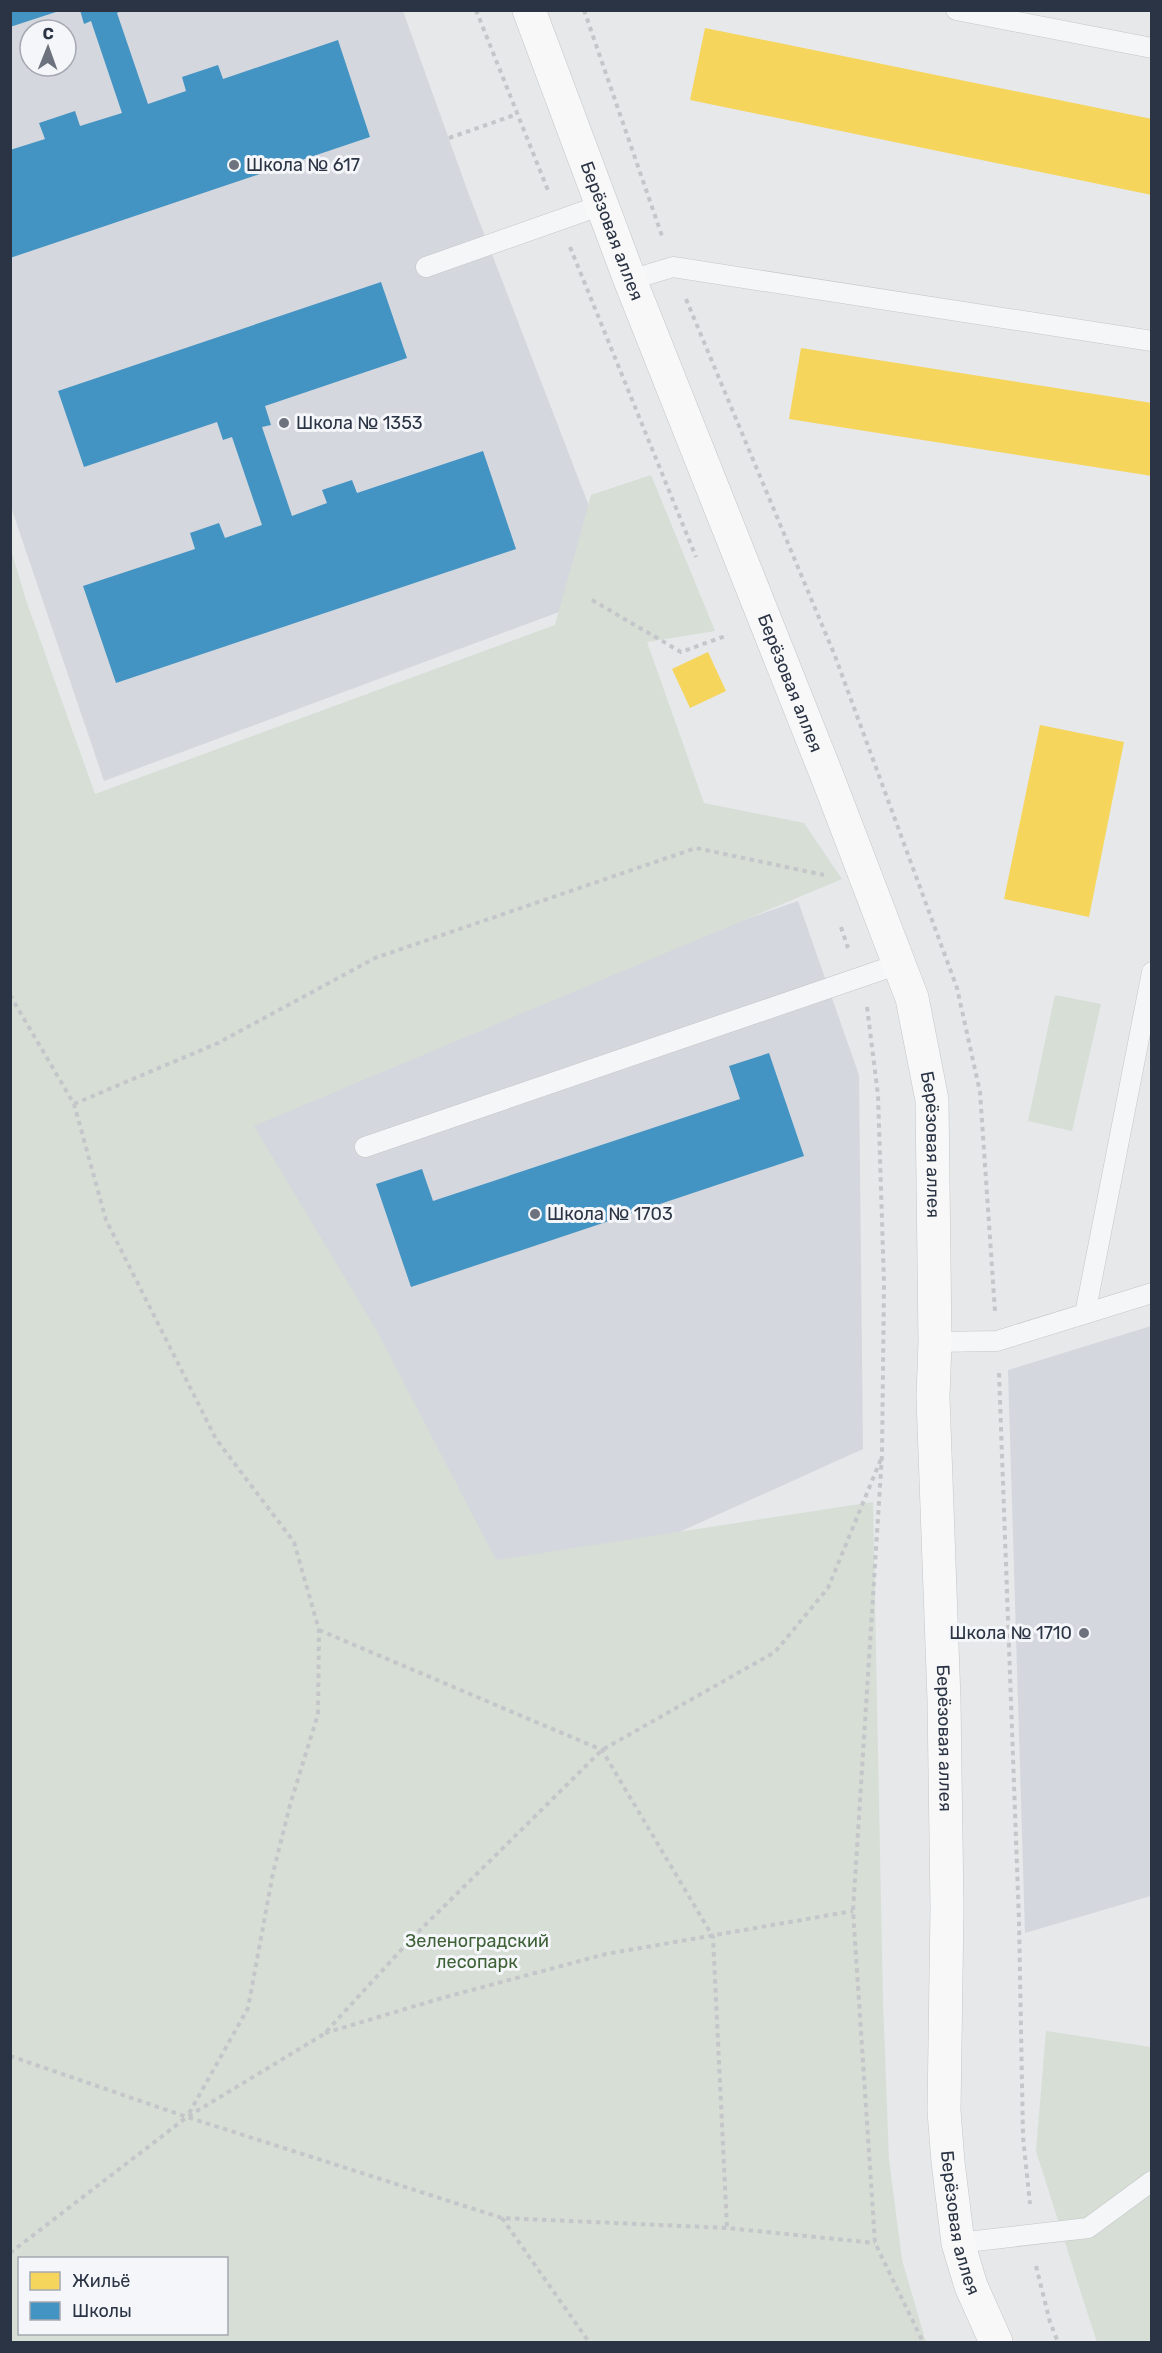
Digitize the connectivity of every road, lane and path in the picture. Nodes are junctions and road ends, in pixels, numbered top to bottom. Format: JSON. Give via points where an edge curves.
{"nodes":[{"id":1,"x":476,"y":10,"type":"edge"},
{"id":2,"x":529,"y":10,"type":"edge"},
{"id":3,"x":956,"y":10,"type":"edge"},
{"id":4,"x":1152,"y":48,"type":"edge"},
{"id":5,"x":517,"y":114,"type":"junction"},
{"id":6,"x":449,"y":138,"type":"dead end"},
{"id":7,"x":602,"y":205,"type":"junction"},
{"id":8,"x":560,"y":222,"type":"junction"},
{"id":9,"x":426,"y":267,"type":"dead end"},
{"id":10,"x":630,"y":280,"type":"junction"},
{"id":11,"x":1152,"y":341,"type":"edge"},
{"id":12,"x":697,"y":559,"type":"dead end"},
{"id":13,"x":592,"y":600,"type":"dead end"},
{"id":14,"x":723,"y":624,"type":"dead end"},
{"id":15,"x":728,"y":635,"type":"junction"},
{"id":16,"x":732,"y":646,"type":"dead end"},
{"id":17,"x":820,"y":864,"type":"dead end"},
{"id":18,"x":824,"y":875,"type":"junction"},
{"id":19,"x":828,"y":885,"type":"dead end"},
{"id":20,"x":841,"y":926,"type":"dead end"},
{"id":21,"x":899,"y":964,"type":"junction"},
{"id":22,"x":1152,"y":972,"type":"edge"},
{"id":23,"x":858,"y":978,"type":"junction"},
{"id":24,"x":10,"y":995,"type":"edge"},
{"id":25,"x":74,"y":1104,"type":"junction"},
{"id":26,"x":365,"y":1147,"type":"dead end"},
{"id":27,"x":1152,"y":1293,"type":"edge"},
{"id":28,"x":1085,"y":1314,"type":"junction"},
{"id":29,"x":997,"y":1341,"type":"junction"},
{"id":30,"x":935,"y":1342,"type":"junction"},
{"id":31,"x":882,"y":1455,"type":"junction"},
{"id":32,"x":319,"y":1630,"type":"junction"},
{"id":33,"x":602,"y":1750,"type":"junction"},
{"id":34,"x":853,"y":1911,"type":"junction"},
{"id":35,"x":713,"y":1937,"type":"junction"},
{"id":36,"x":324,"y":2034,"type":"junction"},
{"id":37,"x":10,"y":2056,"type":"edge"},
{"id":38,"x":187,"y":2116,"type":"junction"},
{"id":39,"x":1152,"y":2181,"type":"edge"},
{"id":40,"x":502,"y":2218,"type":"junction"},
{"id":41,"x":727,"y":2228,"type":"junction"},
{"id":42,"x":1033,"y":2233,"type":"junction"},
{"id":43,"x":875,"y":2243,"type":"junction"},
{"id":44,"x":958,"y":2243,"type":"junction"},
{"id":45,"x":10,"y":2253,"type":"edge"},
{"id":46,"x":589,"y":2343,"type":"edge"},
{"id":47,"x":923,"y":2343,"type":"edge"},
{"id":48,"x":996,"y":2343,"type":"edge"},
{"id":49,"x":1058,"y":2343,"type":"edge"}],
"edges":[{"from":1,"to":5,"type":"path"},
{"from":2,"to":7,"type":"street","name":"Берёзовая аллея"},
{"from":3,"to":4,"type":"lane"},
{"from":5,"to":6,"type":"path"},
{"from":5,"to":8,"type":"path"},
{"from":7,"to":8,"type":"lane"},
{"from":7,"to":10,"type":"street","name":"Берёзовая аллея"},
{"from":8,"to":9,"type":"lane"},
{"from":8,"to":12,"type":"path"},
{"from":10,"to":11,"type":"lane","via":[[673,267]]},
{"from":10,"to":21,"type":"street","name":"Берёзовая аллея"},
{"from":13,"to":15,"type":"path","via":[[681,652]]},
{"from":14,"to":15,"type":"path"},
{"from":15,"to":16,"type":"path"},
{"from":17,"to":18,"type":"path"},
{"from":18,"to":19,"type":"path"},
{"from":18,"to":25,"type":"path","via":[[696,848],[375,958],[218,1043]]},
{"from":20,"to":23,"type":"path"},
{"from":21,"to":23,"type":"lane"},
{"from":21,"to":30,"type":"street","name":"Берёзовая аллея","via":[[912,998],[932,1100]]},
{"from":22,"to":28,"type":"lane"},
{"from":23,"to":26,"type":"lane"},
{"from":23,"to":31,"type":"path","via":[[868,1008],[878,1095],[884,1284]]},
{"from":24,"to":25,"type":"path"},
{"from":25,"to":32,"type":"path","via":[[106,1220],[216,1439],[294,1542]]},
{"from":27,"to":28,"type":"lane"},
{"from":28,"to":29,"type":"lane"},
{"from":29,"to":30,"type":"lane"},
{"from":29,"to":42,"type":"path","via":[[1019,1921],[1023,2137]]},
{"from":30,"to":44,"type":"street","name":"Берёзовая аллея","via":[[933,1397],[947,1908],[944,2111]]},
{"from":31,"to":33,"type":"path","via":[[828,1588],[775,1652]]},
{"from":31,"to":34,"type":"path"},
{"from":32,"to":33,"type":"path"},
{"from":32,"to":38,"type":"path","via":[[318,1714],[273,1873],[248,2008]]},
{"from":33,"to":35,"type":"path"},
{"from":33,"to":36,"type":"path","via":[[413,1937]]},
{"from":34,"to":35,"type":"path"},
{"from":34,"to":43,"type":"path"},
{"from":35,"to":36,"type":"path","via":[[606,1954]]},
{"from":35,"to":41,"type":"path"},
{"from":36,"to":38,"type":"path"},
{"from":37,"to":38,"type":"path"},
{"from":38,"to":40,"type":"path"},
{"from":38,"to":45,"type":"path"},
{"from":39,"to":42,"type":"lane","via":[[1088,2228]]},
{"from":40,"to":41,"type":"path"},
{"from":40,"to":46,"type":"path"},
{"from":41,"to":43,"type":"path"},
{"from":42,"to":44,"type":"lane"},
{"from":42,"to":49,"type":"path","via":[[1036,2276]]},
{"from":43,"to":47,"type":"path"},
{"from":44,"to":48,"type":"street","name":"Берёзовая аллея","via":[[971,2286]]}]}
